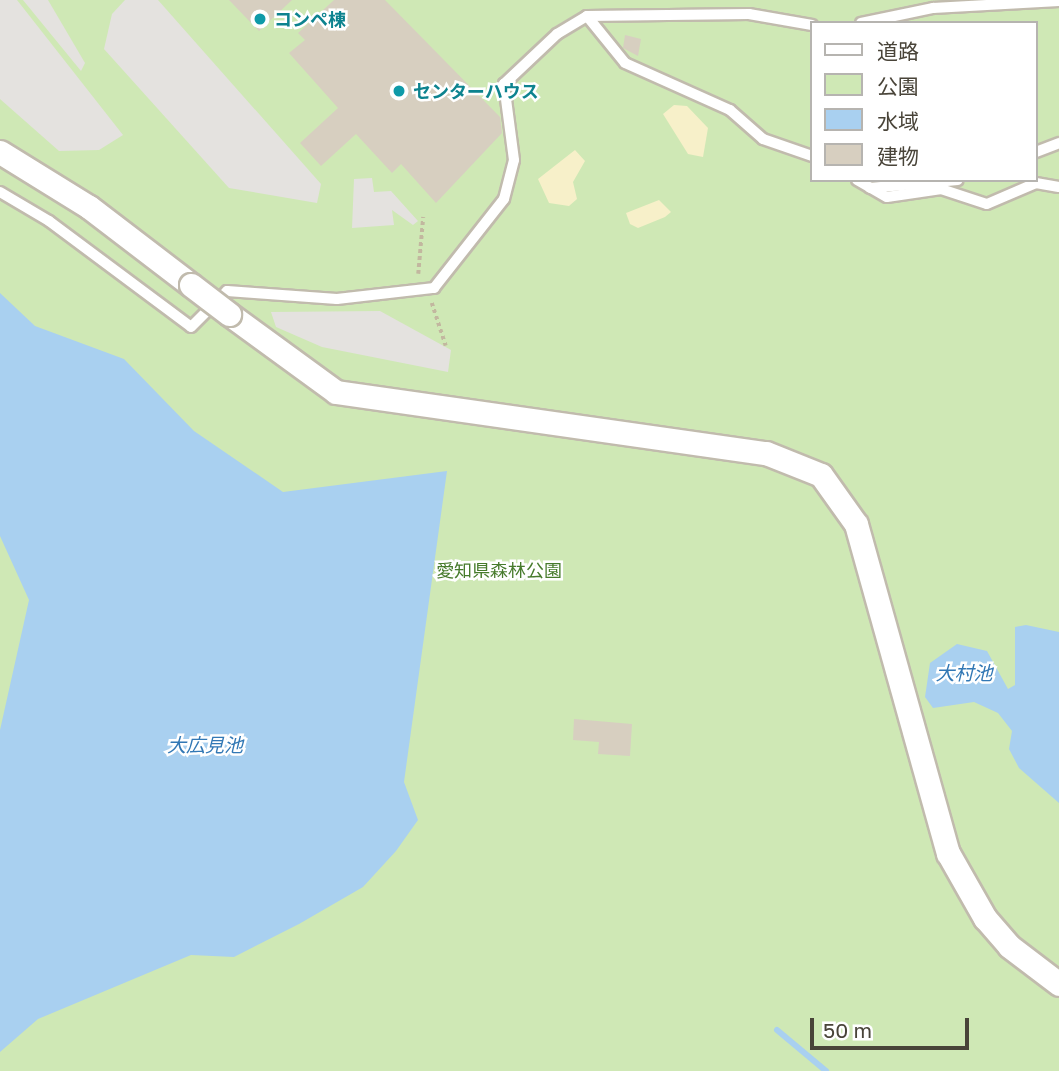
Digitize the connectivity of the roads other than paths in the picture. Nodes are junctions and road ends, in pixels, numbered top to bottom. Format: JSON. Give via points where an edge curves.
{"nodes":[{"id":1,"x":1059,"y":1,"type":"edge"},
{"id":2,"x":587,"y":16,"type":"junction"},
{"id":3,"x":871,"y":21,"type":"edge"},
{"id":4,"x":810,"y":25,"type":"edge"},
{"id":5,"x":1059,"y":143,"type":"edge"},
{"id":6,"x":1038,"y":151,"type":"edge"},
{"id":7,"x":0,"y":152,"type":"edge"},
{"id":8,"x":810,"y":155,"type":"edge"},
{"id":9,"x":860,"y":182,"type":"edge"},
{"id":10,"x":935,"y":182,"type":"edge"},
{"id":11,"x":1059,"y":187,"type":"edge"},
{"id":12,"x":867,"y":188,"type":"junction"},
{"id":13,"x":0,"y":192,"type":"edge"},
{"id":14,"x":1059,"y":984,"type":"edge"}],
"edges":[{"from":1,"to":3,"type":"lane","via":[[933,8]]},
{"from":2,"to":4,"type":"lane","via":[[749,13]]},
{"from":2,"to":8,"type":"lane","via":[[625,63],[730,110],[763,139]]},
{"from":2,"to":13,"type":"lane","via":[[557,34],[504,84],[514,160],[504,199],[434,288],[337,299],[227,291],[191,327],[50,221]]},
{"from":5,"to":6,"type":"lane"},
{"from":7,"to":14,"type":"street","bridge":true,"via":[[89,207],[336,392],[766,453],[821,475],[856,524],[948,853],[985,918]]},
{"from":9,"to":12,"type":"lane"},
{"from":10,"to":12,"type":"lane"},
{"from":11,"to":12,"type":"lane","via":[[1036,183],[987,204],[941,190],[887,197]]}]}
